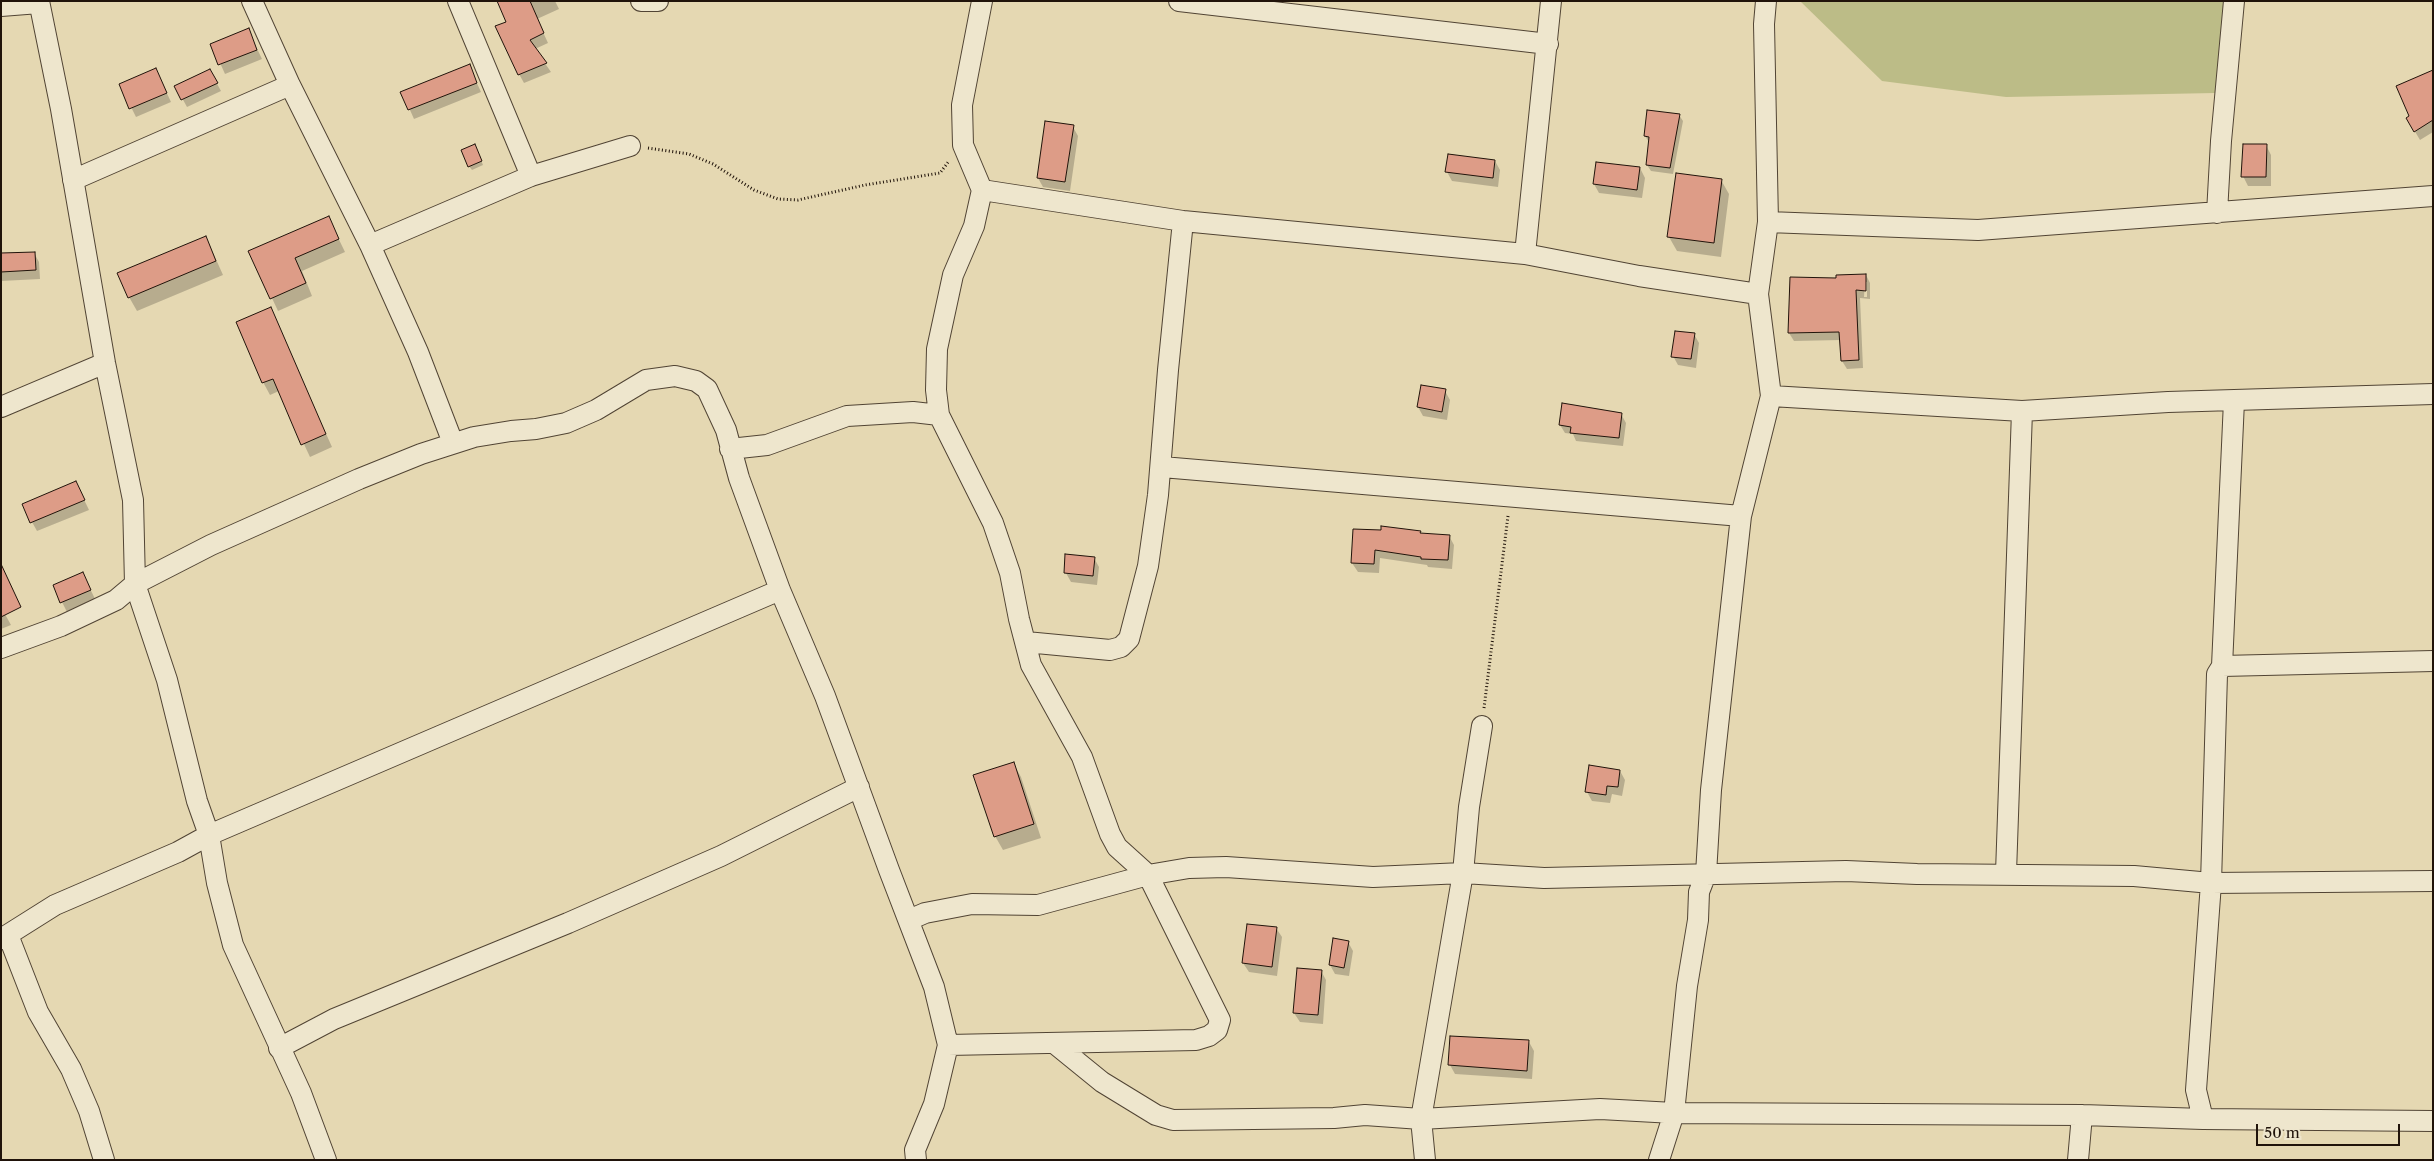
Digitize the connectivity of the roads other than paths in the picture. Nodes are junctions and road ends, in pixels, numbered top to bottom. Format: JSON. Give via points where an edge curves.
{"nodes":[{"id":1,"x":252,"y":1,"type":"edge"},
{"id":2,"x":458,"y":1,"type":"edge"},
{"id":3,"x":641,"y":1,"type":"edge"},
{"id":4,"x":658,"y":1,"type":"edge"},
{"id":5,"x":982,"y":1,"type":"edge"},
{"id":6,"x":1180,"y":1,"type":"edge"},
{"id":7,"x":1551,"y":1,"type":"edge"},
{"id":8,"x":1766,"y":1,"type":"edge"},
{"id":9,"x":2234,"y":1,"type":"edge"},
{"id":10,"x":39,"y":2,"type":"edge"},
{"id":11,"x":1,"y":6,"type":"edge"},
{"id":12,"x":1548,"y":44,"type":"junction"},
{"id":13,"x":290,"y":85,"type":"junction"},
{"id":14,"x":630,"y":146,"type":"road end"},
{"id":15,"x":531,"y":176,"type":"junction"},
{"id":16,"x":73,"y":180,"type":"junction"},
{"id":17,"x":982,"y":190,"type":"junction"},
{"id":18,"x":2433,"y":196,"type":"edge"},
{"id":19,"x":2217,"y":213,"type":"junction"},
{"id":20,"x":1183,"y":221,"type":"junction"},
{"id":21,"x":1768,"y":222,"type":"junction"},
{"id":22,"x":370,"y":246,"type":"junction"},
{"id":23,"x":1525,"y":254,"type":"junction"},
{"id":24,"x":1758,"y":294,"type":"junction"},
{"id":25,"x":105,"y":364,"type":"junction"},
{"id":26,"x":2433,"y":394,"type":"edge"},
{"id":27,"x":1771,"y":396,"type":"junction"},
{"id":28,"x":2234,"y":401,"type":"junction"},
{"id":29,"x":1,"y":407,"type":"edge"},
{"id":30,"x":2022,"y":411,"type":"junction"},
{"id":31,"x":939,"y":415,"type":"junction"},
{"id":32,"x":453,"y":443,"type":"junction"},
{"id":33,"x":730,"y":449,"type":"junction"},
{"id":34,"x":1162,"y":467,"type":"junction"},
{"id":35,"x":1740,"y":516,"type":"junction"},
{"id":36,"x":135,"y":584,"type":"junction"},
{"id":37,"x":780,"y":590,"type":"junction"},
{"id":38,"x":1026,"y":642,"type":"junction"},
{"id":39,"x":1,"y":648,"type":"edge"},
{"id":40,"x":2433,"y":661,"type":"edge"},
{"id":41,"x":2222,"y":666,"type":"junction"},
{"id":42,"x":1482,"y":726,"type":"road end"},
{"id":43,"x":859,"y":787,"type":"junction"},
{"id":44,"x":209,"y":835,"type":"junction"},
{"id":45,"x":1463,"y":873,"type":"junction"},
{"id":46,"x":1706,"y":874,"type":"junction"},
{"id":47,"x":2006,"y":874,"type":"junction"},
{"id":48,"x":1148,"y":875,"type":"junction"},
{"id":49,"x":2433,"y":881,"type":"edge"},
{"id":50,"x":2212,"y":884,"type":"junction"},
{"id":51,"x":909,"y":920,"type":"junction"},
{"id":52,"x":5,"y":937,"type":"edge"},
{"id":53,"x":1054,"y":1043,"type":"junction"},
{"id":54,"x":948,"y":1046,"type":"junction"},
{"id":55,"x":279,"y":1048,"type":"junction"},
{"id":56,"x":1674,"y":1113,"type":"junction"},
{"id":57,"x":2082,"y":1115,"type":"junction"},
{"id":58,"x":1421,"y":1119,"type":"junction"},
{"id":59,"x":2203,"y":1119,"type":"junction"},
{"id":60,"x":2433,"y":1121,"type":"edge"},
{"id":61,"x":916,"y":1155,"type":"edge"},
{"id":62,"x":104,"y":1160,"type":"edge"},
{"id":63,"x":326,"y":1160,"type":"edge"},
{"id":64,"x":897,"y":1160,"type":"edge"},
{"id":65,"x":1425,"y":1160,"type":"edge"},
{"id":66,"x":1658,"y":1160,"type":"edge"},
{"id":67,"x":2078,"y":1160,"type":"edge"}],
"edges":[{"from":1,"to":13,"type":"street"},
{"from":2,"to":15,"type":"street"},
{"from":3,"to":4,"type":"street"},
{"from":5,"to":17,"type":"street","via":[[962,105],[963,145]]},
{"from":6,"to":12,"type":"street"},
{"from":7,"to":12,"type":"street"},
{"from":8,"to":21,"type":"street"},
{"from":9,"to":19,"type":"street"},
{"from":10,"to":11,"type":"street"},
{"from":10,"to":16,"type":"street"},
{"from":12,"to":23,"type":"street"},
{"from":13,"to":16,"type":"street"},
{"from":13,"to":22,"type":"street"},
{"from":14,"to":15,"type":"street"},
{"from":15,"to":22,"type":"street"},
{"from":16,"to":25,"type":"street"},
{"from":17,"to":20,"type":"street"},
{"from":17,"to":31,"type":"street","via":[[974,226],[953,274],[936,349]]},
{"from":18,"to":19,"type":"street"},
{"from":19,"to":21,"type":"street","via":[[1978,230]]},
{"from":20,"to":23,"type":"street"},
{"from":20,"to":34,"type":"street"},
{"from":21,"to":24,"type":"street"},
{"from":22,"to":32,"type":"street","via":[[418,352]]},
{"from":23,"to":24,"type":"street"},
{"from":24,"to":27,"type":"street"},
{"from":25,"to":29,"type":"street"},
{"from":25,"to":36,"type":"street","via":[[133,500]]},
{"from":26,"to":28,"type":"street"},
{"from":27,"to":30,"type":"street"},
{"from":27,"to":35,"type":"street"},
{"from":28,"to":30,"type":"street"},
{"from":28,"to":41,"type":"street"},
{"from":30,"to":47,"type":"street"},
{"from":31,"to":33,"type":"street","via":[[913,412],[847,416],[767,445]]},
{"from":31,"to":38,"type":"street","via":[[994,523]]},
{"from":32,"to":33,"type":"street","via":[[566,423],[596,410],[646,380],[676,376],[696,381],[707,389],[726,430]]},
{"from":32,"to":36,"type":"street","via":[[359,479]]},
{"from":33,"to":37,"type":"street"},
{"from":34,"to":35,"type":"street"},
{"from":34,"to":38,"type":"street","via":[[1148,566],[1129,639],[1121,647],[1110,650]]},
{"from":35,"to":46,"type":"street","via":[[1711,790]]},
{"from":36,"to":39,"type":"street","via":[[116,600],[69,623]]},
{"from":36,"to":44,"type":"street","via":[[167,680],[196,801]]},
{"from":37,"to":43,"type":"street"},
{"from":37,"to":44,"type":"street"},
{"from":38,"to":48,"type":"street","via":[[1032,665],[1082,757],[1110,834],[1117,847]]},
{"from":40,"to":41,"type":"street"},
{"from":41,"to":50,"type":"street","via":[[2217,674]]},
{"from":42,"to":45,"type":"street"},
{"from":43,"to":51,"type":"street"},
{"from":43,"to":55,"type":"street","via":[[721,856],[568,924],[334,1018]]},
{"from":44,"to":52,"type":"street","via":[[178,852],[55,905]]},
{"from":44,"to":55,"type":"street","via":[[233,945]]},
{"from":45,"to":46,"type":"street","via":[[1544,878]]},
{"from":45,"to":48,"type":"street","via":[[1373,878],[1226,867],[1189,868]]},
{"from":45,"to":58,"type":"street"},
{"from":46,"to":47,"type":"street","via":[[1846,871]]},
{"from":46,"to":56,"type":"street","via":[[1699,892]]},
{"from":47,"to":50,"type":"street","via":[[2134,876]]},
{"from":48,"to":51,"type":"street","via":[[1038,905],[972,904],[925,913]]},
{"from":48,"to":53,"type":"street","via":[[1220,1020],[1217,1030],[1196,1040]]},
{"from":49,"to":50,"type":"street"},
{"from":50,"to":59,"type":"street","via":[[2196,1090]]},
{"from":51,"to":54,"type":"street","via":[[934,987]]},
{"from":52,"to":62,"type":"street","via":[[38,1012],[71,1069],[89,1111]]},
{"from":53,"to":54,"type":"street"},
{"from":53,"to":58,"type":"street","via":[[1102,1082],[1156,1115],[1173,1120],[1365,1115]]},
{"from":54,"to":61,"type":"street","via":[[934,1104]]},
{"from":55,"to":63,"type":"street","via":[[301,1093]]},
{"from":56,"to":57,"type":"street"},
{"from":56,"to":58,"type":"street","via":[[1600,1110]]},
{"from":56,"to":66,"type":"street"},
{"from":57,"to":59,"type":"street"},
{"from":57,"to":67,"type":"street"},
{"from":58,"to":65,"type":"street"},
{"from":59,"to":60,"type":"street"},
{"from":61,"to":64,"type":"street"}]}
